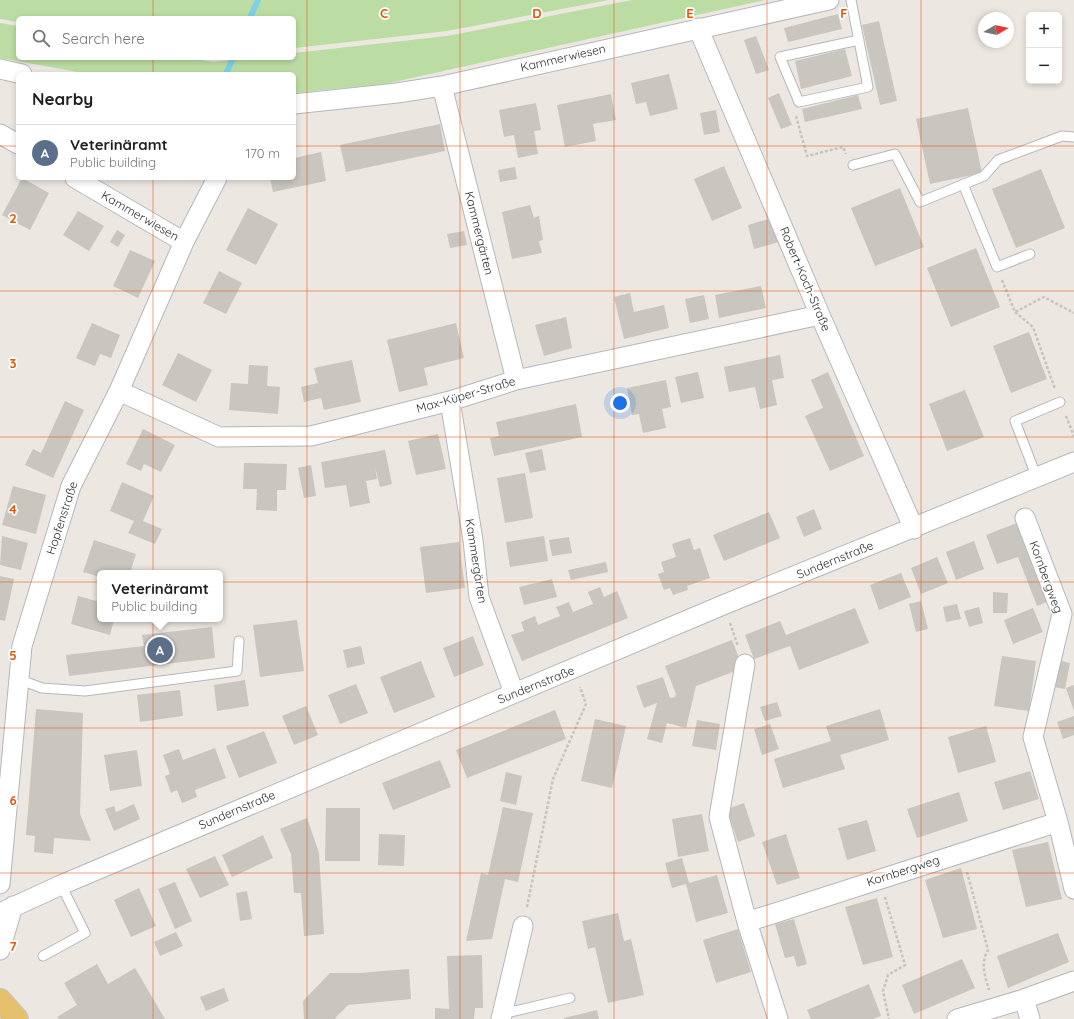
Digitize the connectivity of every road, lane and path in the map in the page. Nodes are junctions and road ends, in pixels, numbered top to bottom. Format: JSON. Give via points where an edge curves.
{"nodes":[{"id":1,"x":829,"y":0,"type":"edge"},
{"id":2,"x":851,"y":0,"type":"edge"},
{"id":3,"x":698,"y":28,"type":"junction"},
{"id":4,"x":859,"y":40,"type":"junction"},
{"id":5,"x":0,"y":69,"type":"edge"},
{"id":6,"x":16,"y":73,"type":"edge"},
{"id":7,"x":442,"y":86,"type":"junction"},
{"id":8,"x":799,"y":102,"type":"junction"},
{"id":9,"x":296,"y":104,"type":"edge"},
{"id":10,"x":0,"y":134,"type":"edge"},
{"id":11,"x":1074,"y":137,"type":"edge"},
{"id":12,"x":16,"y":143,"type":"edge"},
{"id":13,"x":853,"y":165,"type":"joint"},
{"id":14,"x":78,"y":180,"type":"edge"},
{"id":15,"x":216,"y":180,"type":"edge"},
{"id":16,"x":963,"y":184,"type":"junction"},
{"id":17,"x":184,"y":242,"type":"junction"},
{"id":18,"x":1030,"y":254,"type":"dead end"},
{"id":19,"x":997,"y":267,"type":"junction"},
{"id":20,"x":1015,"y":312,"type":"junction"},
{"id":21,"x":1074,"y":313,"type":"edge"},
{"id":22,"x":820,"y":314,"type":"junction"},
{"id":23,"x":516,"y":380,"type":"junction"},
{"id":24,"x":119,"y":391,"type":"junction"},
{"id":25,"x":450,"y":401,"type":"junction"},
{"id":26,"x":1060,"y":402,"type":"junction"},
{"id":27,"x":1074,"y":436,"type":"edge"},
{"id":28,"x":1074,"y":462,"type":"edge"},
{"id":29,"x":1037,"y":478,"type":"junction"},
{"id":30,"x":1024,"y":518,"type":"dead end"},
{"id":31,"x":914,"y":529,"type":"junction"},
{"id":32,"x":723,"y":605,"type":"junction"},
{"id":33,"x":239,"y":641,"type":"dead end"},
{"id":34,"x":745,"y":664,"type":"joint"},
{"id":35,"x":574,"y":669,"type":"junction"},
{"id":36,"x":18,"y":679,"type":"junction"},
{"id":37,"x":514,"y":693,"type":"junction"},
{"id":38,"x":1058,"y":822,"type":"junction"},
{"id":39,"x":961,"y":852,"type":"junction"},
{"id":40,"x":880,"y":879,"type":"junction"},
{"id":41,"x":0,"y":885,"type":"edge"},
{"id":42,"x":61,"y":885,"type":"junction"},
{"id":43,"x":1074,"y":888,"type":"edge"},
{"id":44,"x":7,"y":910,"type":"edge"},
{"id":45,"x":747,"y":922,"type":"junction"},
{"id":46,"x":523,"y":926,"type":"joint"},
{"id":47,"x":0,"y":950,"type":"edge"},
{"id":48,"x":43,"y":956,"type":"dead end"},
{"id":49,"x":1074,"y":981,"type":"edge"},
{"id":50,"x":570,"y":998,"type":"dead end"},
{"id":51,"x":1024,"y":999,"type":"junction"},
{"id":52,"x":0,"y":1000,"type":"edge"},
{"id":53,"x":994,"y":1008,"type":"junction"},
{"id":54,"x":501,"y":1016,"type":"edge"},
{"id":55,"x":17,"y":1019,"type":"edge"},
{"id":56,"x":778,"y":1019,"type":"edge"},
{"id":57,"x":889,"y":1019,"type":"edge"},
{"id":58,"x":957,"y":1019,"type":"edge"},
{"id":59,"x":1030,"y":1019,"type":"edge"}],
"edges":[{"from":1,"to":3,"type":"street","name":"Kammerwiesen"},
{"from":2,"to":4,"type":"lane"},
{"from":3,"to":7,"type":"street","name":"Kammerwiesen"},
{"from":3,"to":22,"type":"street","name":"Robert-Koch-Straße"},
{"from":4,"to":8,"type":"lane","via":[[868,87]]},
{"from":4,"to":8,"type":"lane","via":[[780,57]]},
{"from":5,"to":6,"type":"street"},
{"from":7,"to":9,"type":"street","name":"Kammerwiesen"},
{"from":7,"to":23,"type":"street","name":"Kammergärten"},
{"from":8,"to":13,"type":"path","via":[[796,118],[807,156],[843,147]]},
{"from":10,"to":12,"type":"street"},
{"from":11,"to":16,"type":"lane","via":[[1062,136],[998,160],[984,176]]},
{"from":13,"to":16,"type":"lane","via":[[895,154],[920,202]]},
{"from":14,"to":17,"type":"street","name":"Kammerwiesen"},
{"from":15,"to":17,"type":"street","name":"Hopfenstraße"},
{"from":16,"to":19,"type":"lane"},
{"from":17,"to":24,"type":"street","name":"Hopfenstraße"},
{"from":18,"to":19,"type":"lane"},
{"from":19,"to":20,"type":"path"},
{"from":20,"to":21,"type":"path","via":[[1044,297]]},
{"from":20,"to":26,"type":"path","via":[[1033,327]]},
{"from":22,"to":23,"type":"street","name":"Max-Küper-Straße"},
{"from":22,"to":31,"type":"street","name":"Robert-Koch-Straße"},
{"from":23,"to":25,"type":"street","name":"Max-Küper-Straße"},
{"from":24,"to":25,"type":"street","name":"Max-Küper-Straße","via":[[219,437],[311,436]]},
{"from":24,"to":36,"type":"street","name":"Hopfenstraße","via":[[71,486],[22,646]]},
{"from":25,"to":37,"type":"street","name":"Kammergärten","via":[[479,597]]},
{"from":26,"to":27,"type":"path"},
{"from":26,"to":29,"type":"lane","via":[[1015,421]]},
{"from":28,"to":29,"type":"street","name":"Sundernstraße"},
{"from":29,"to":31,"type":"street","name":"Sundernstraße"},
{"from":30,"to":38,"type":"street","name":"Kornbergweg","via":[[1062,614],[1033,738]]},
{"from":31,"to":32,"type":"street","name":"Sundernstraße"},
{"from":32,"to":34,"type":"path"},
{"from":32,"to":35,"type":"street","name":"Sundernstraße"},
{"from":33,"to":36,"type":"lane","via":[[237,671],[85,691],[42,688]]},
{"from":34,"to":45,"type":"street","via":[[720,816]]},
{"from":35,"to":37,"type":"street","name":"Sundernstraße"},
{"from":35,"to":46,"type":"path","via":[[586,704],[553,779]]},
{"from":36,"to":41,"type":"street","name":"Hopfenstraße"},
{"from":37,"to":42,"type":"street","name":"Sundernstraße"},
{"from":38,"to":39,"type":"street","name":"Kornbergweg"},
{"from":38,"to":43,"type":"street","name":"Kornbergweg"},
{"from":39,"to":40,"type":"street","name":"Kornbergweg"},
{"from":39,"to":53,"type":"path","via":[[988,950],[983,968]]},
{"from":40,"to":45,"type":"street","name":"Kornbergweg"},
{"from":40,"to":57,"type":"path","via":[[905,965],[888,975],[883,991]]},
{"from":41,"to":44,"type":"street","name":"Hopfenstraße"},
{"from":42,"to":44,"type":"street","name":"Sundernstraße"},
{"from":42,"to":48,"type":"lane","via":[[85,933]]},
{"from":44,"to":47,"type":"street"},
{"from":45,"to":56,"type":"street"},
{"from":46,"to":54,"type":"street"},
{"from":49,"to":51,"type":"street"},
{"from":50,"to":54,"type":"lane"},
{"from":51,"to":53,"type":"street"},
{"from":51,"to":59,"type":"street"},
{"from":52,"to":55,"type":"main road"},
{"from":53,"to":58,"type":"street"}]}
